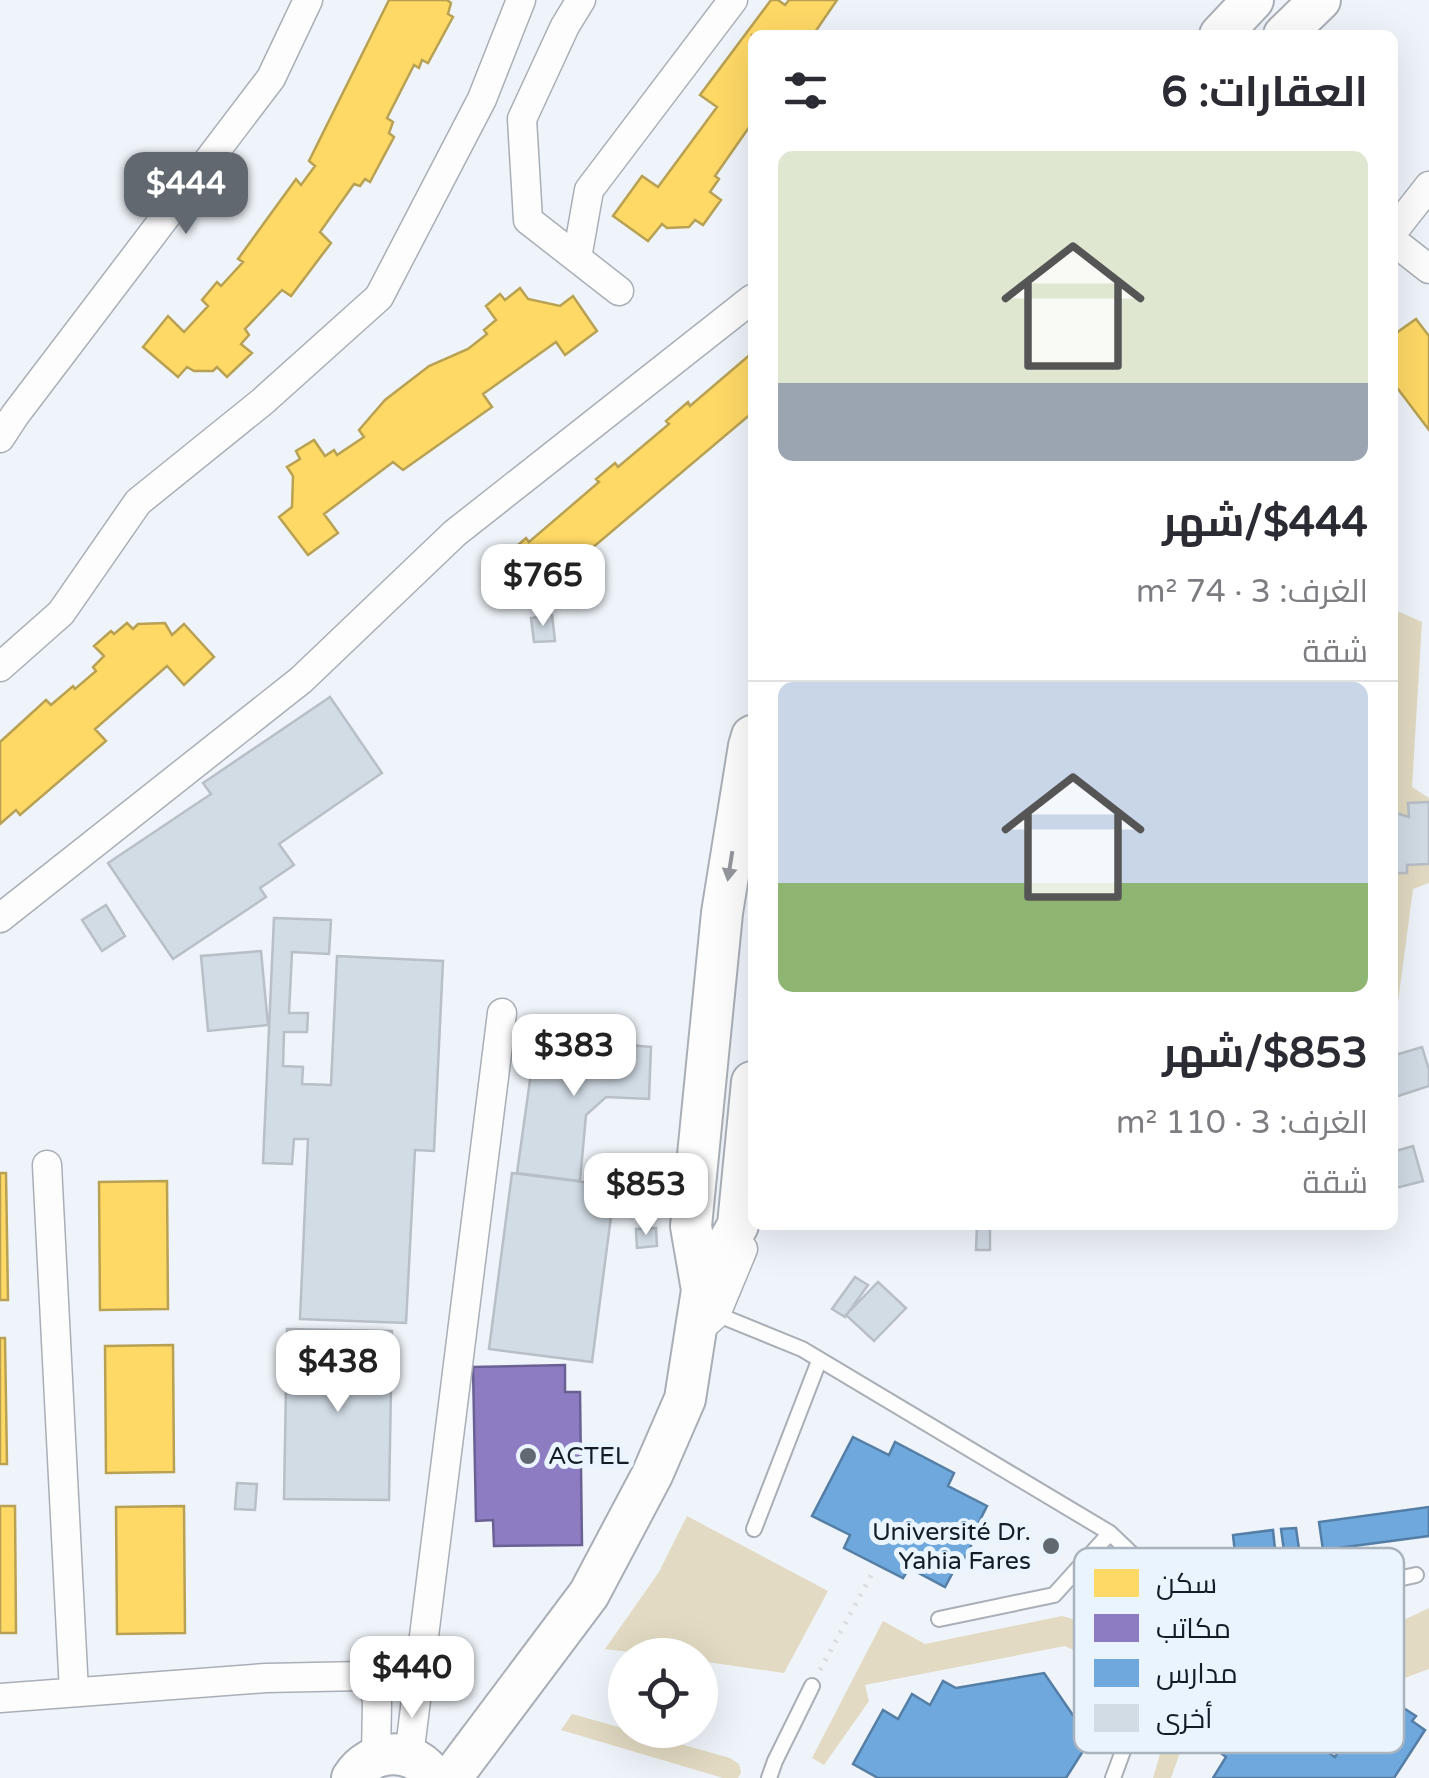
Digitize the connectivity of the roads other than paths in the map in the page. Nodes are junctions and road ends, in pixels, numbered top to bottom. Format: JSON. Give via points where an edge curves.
{"nodes":[{"id":1,"x":308,"y":0,"type":"edge"},
{"id":2,"x":521,"y":0,"type":"edge"},
{"id":3,"x":580,"y":0,"type":"edge"},
{"id":4,"x":733,"y":0,"type":"edge"},
{"id":5,"x":1254,"y":0,"type":"edge"},
{"id":6,"x":1320,"y":0,"type":"edge"},
{"id":7,"x":1225,"y":30,"type":"edge"},
{"id":8,"x":1289,"y":30,"type":"edge"},
{"id":9,"x":1425,"y":199,"type":"edge"},
{"id":10,"x":1398,"y":226,"type":"edge"},
{"id":11,"x":1398,"y":245,"type":"edge"},
{"id":12,"x":577,"y":258,"type":"junction"},
{"id":13,"x":1429,"y":269,"type":"edge"},
{"id":14,"x":618,"y":290,"type":"dead end"},
{"id":15,"x":748,"y":302,"type":"edge"},
{"id":16,"x":0,"y":438,"type":"edge"},
{"id":17,"x":0,"y":667,"type":"edge"},
{"id":18,"x":748,"y":752,"type":"edge"},
{"id":19,"x":0,"y":918,"type":"edge"},
{"id":20,"x":502,"y":1013,"type":"dead end"},
{"id":21,"x":748,"y":1123,"type":"edge"},
{"id":22,"x":48,"y":1166,"type":"dead end"},
{"id":23,"x":750,"y":1230,"type":"edge"},
{"id":24,"x":704,"y":1312,"type":"junction"},
{"id":25,"x":819,"y":1361,"type":"junction"},
{"id":26,"x":754,"y":1529,"type":"dead end"},
{"id":27,"x":1110,"y":1533,"type":"junction"},
{"id":28,"x":1096,"y":1548,"type":"edge"},
{"id":29,"x":1126,"y":1548,"type":"edge"},
{"id":30,"x":1074,"y":1573,"type":"edge"},
{"id":31,"x":1416,"y":1575,"type":"dead end"},
{"id":32,"x":1404,"y":1578,"type":"edge"},
{"id":33,"x":939,"y":1619,"type":"dead end"},
{"id":34,"x":812,"y":1686,"type":"road end"},
{"id":35,"x":74,"y":1692,"type":"junction"},
{"id":36,"x":0,"y":1698,"type":"edge"},
{"id":37,"x":1122,"y":1753,"type":"edge"},
{"id":38,"x":393,"y":1767,"type":"edge"},
{"id":39,"x":451,"y":1778,"type":"edge"},
{"id":40,"x":769,"y":1778,"type":"edge"},
{"id":41,"x":1113,"y":1778,"type":"edge"}],
"edges":[{"from":1,"to":16,"type":"street","via":[[270,78]]},
{"from":2,"to":17,"type":"street","via":[[482,99],[379,297],[138,502],[61,613]]},
{"from":3,"to":12,"type":"street","via":[[522,120],[528,220]]},
{"from":4,"to":12,"type":"street","via":[[590,190]]},
{"from":5,"to":7,"type":"street"},
{"from":6,"to":8,"type":"street"},
{"from":9,"to":10,"type":"street"},
{"from":11,"to":13,"type":"street"},
{"from":12,"to":14,"type":"street"},
{"from":15,"to":19,"type":"street","via":[[455,533],[301,680]]},
{"from":18,"to":24,"type":"street","one_way":true,"via":[[722,913],[691,1226]]},
{"from":20,"to":38,"type":"street"},
{"from":21,"to":24,"type":"street","via":[[738,1224]]},
{"from":22,"to":35,"type":"street"},
{"from":23,"to":24,"type":"street"},
{"from":24,"to":25,"type":"lane"},
{"from":24,"to":39,"type":"street","via":[[685,1400],[588,1594]]},
{"from":25,"to":26,"type":"lane"},
{"from":25,"to":27,"type":"lane"},
{"from":27,"to":28,"type":"lane"},
{"from":27,"to":29,"type":"lane"},
{"from":30,"to":33,"type":"lane","via":[[1054,1595]]},
{"from":31,"to":32,"type":"lane"},
{"from":34,"to":40,"type":"lane"},
{"from":35,"to":36,"type":"street"},
{"from":35,"to":38,"type":"street","via":[[363,1676],[372,1680]]},
{"from":37,"to":41,"type":"lane"}]}
